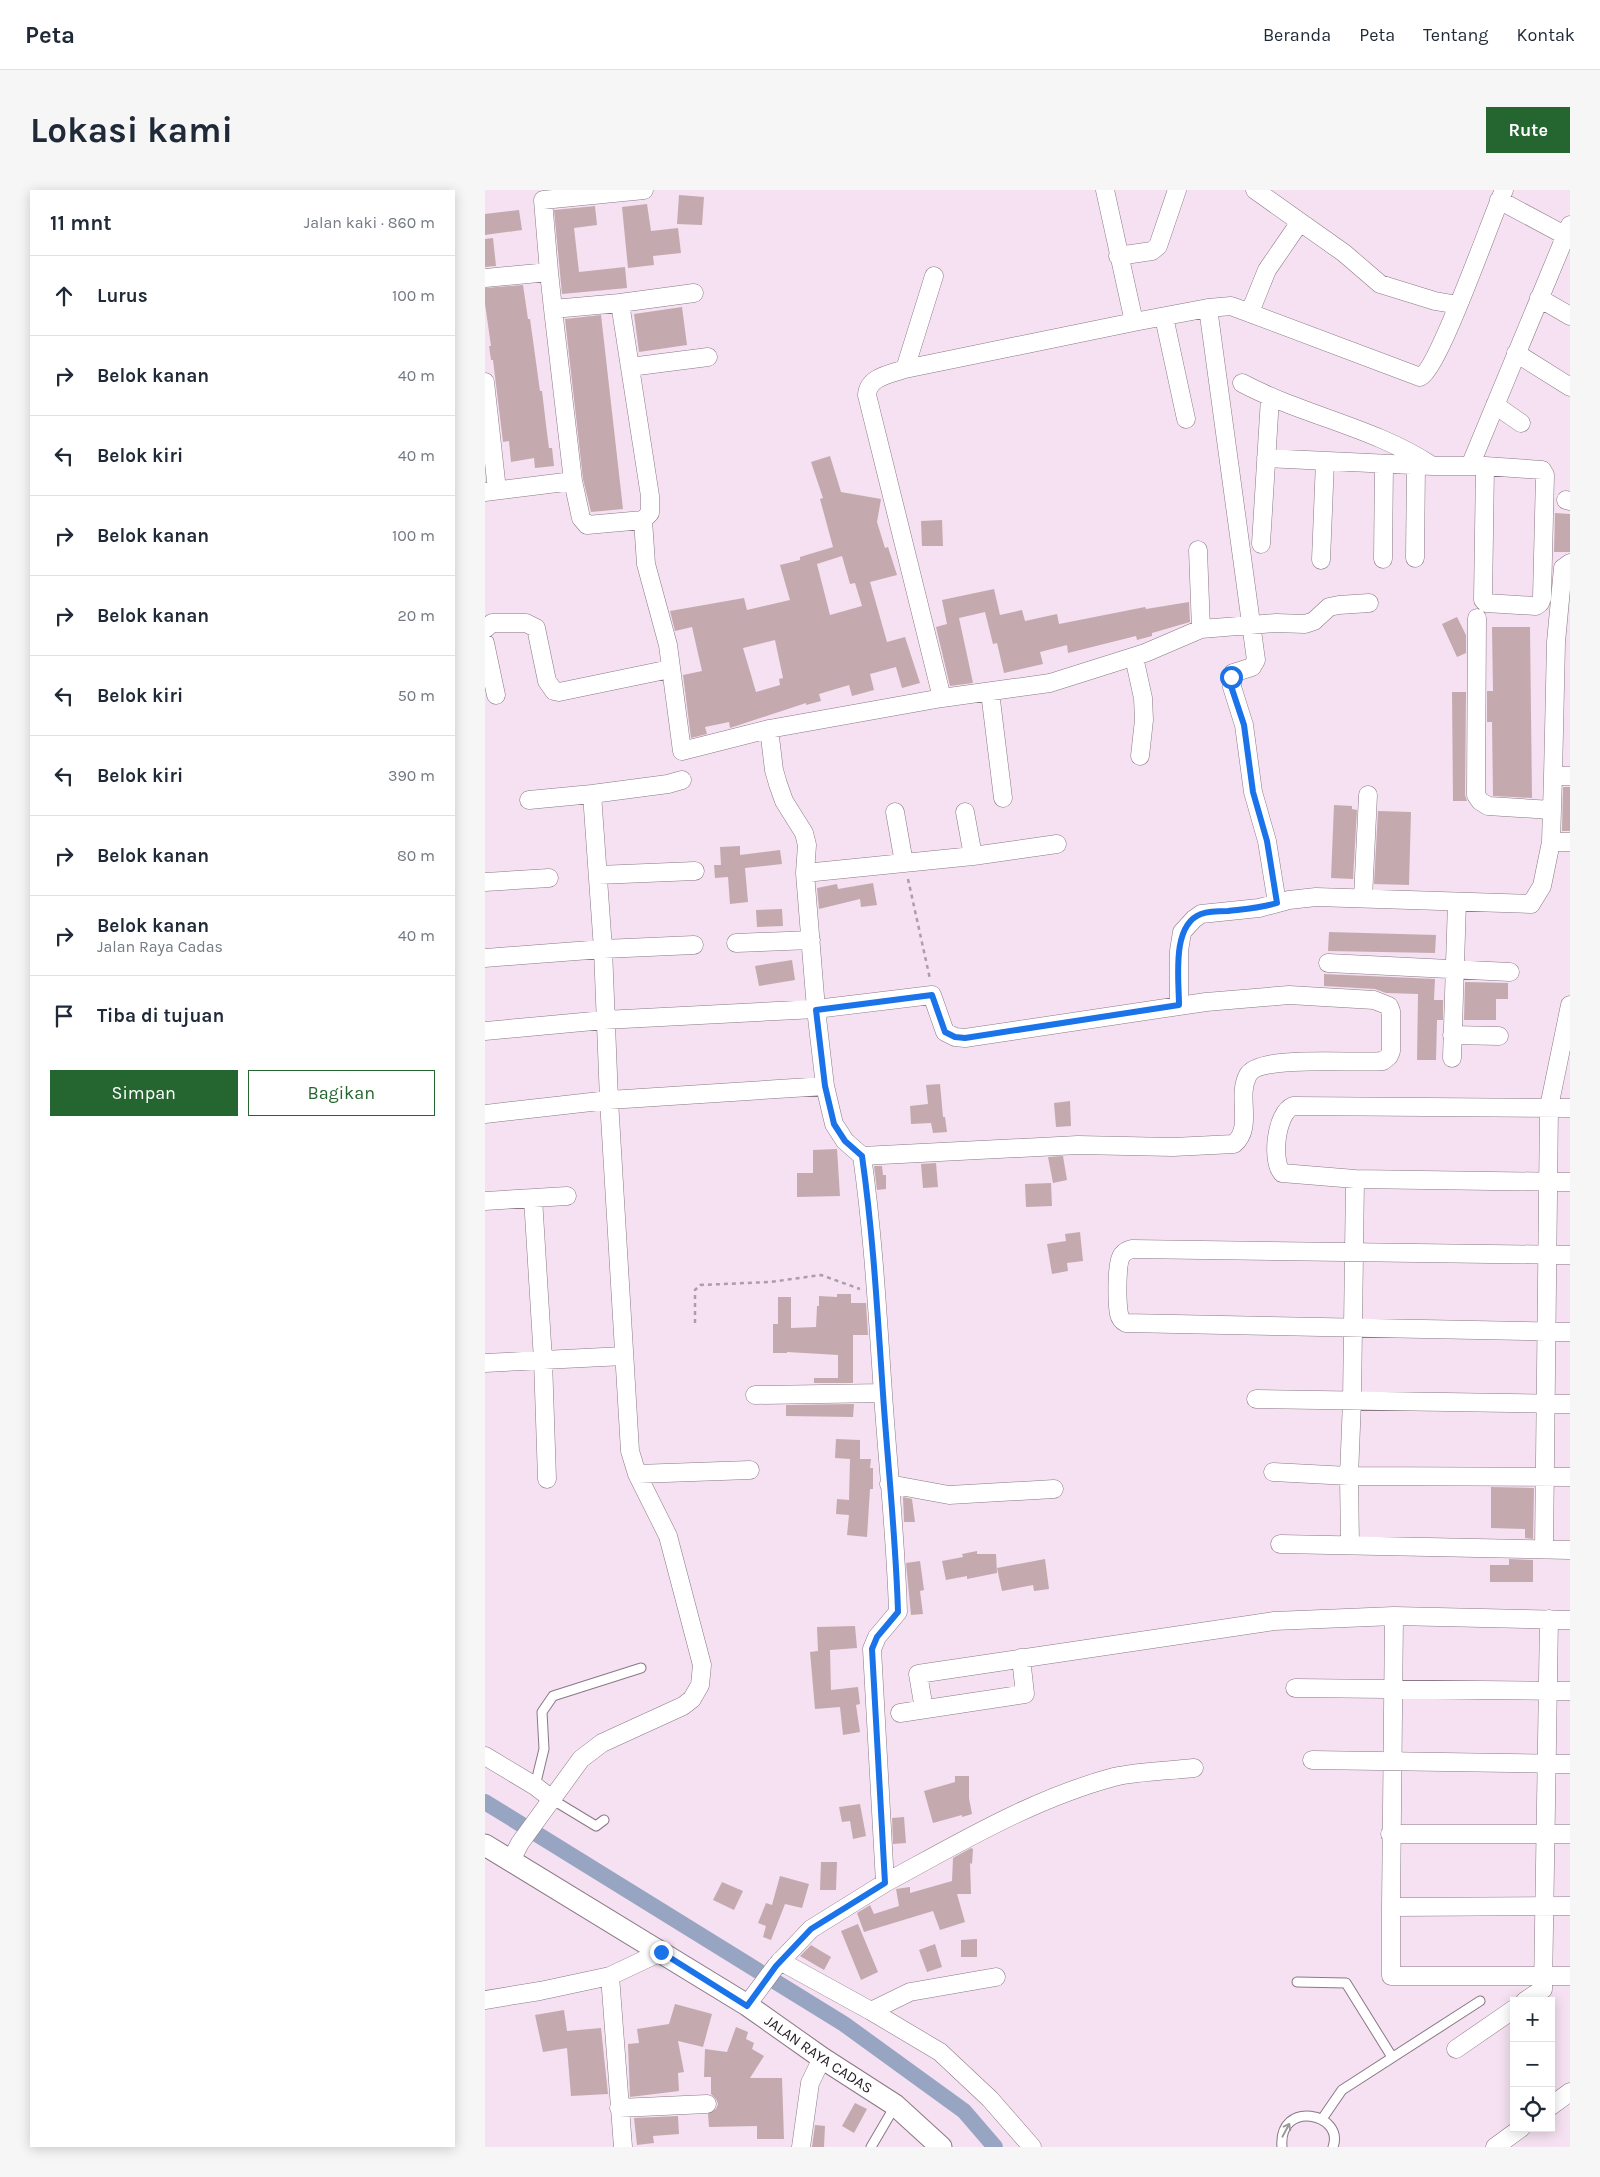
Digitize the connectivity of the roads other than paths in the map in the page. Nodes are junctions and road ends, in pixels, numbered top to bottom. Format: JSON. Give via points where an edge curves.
{"nodes":[{"id":1,"x":644,"y":190,"type":"edge"},
{"id":2,"x":1105,"y":190,"type":"edge"},
{"id":3,"x":1177,"y":190,"type":"edge"},
{"id":4,"x":1255,"y":190,"type":"edge"},
{"id":5,"x":608,"y":192,"type":"edge"},
{"id":6,"x":542,"y":195,"type":"edge"},
{"id":7,"x":1501,"y":195,"type":"edge"},
{"id":8,"x":1300,"y":222,"type":"junction"},
{"id":9,"x":1568,"y":232,"type":"edge"},
{"id":10,"x":1118,"y":256,"type":"junction"},
{"id":11,"x":549,"y":272,"type":"junction"},
{"id":12,"x":934,"y":276,"type":"dead end"},
{"id":13,"x":485,"y":278,"type":"edge"},
{"id":14,"x":693,"y":293,"type":"dead end"},
{"id":15,"x":1539,"y":298,"type":"junction"},
{"id":16,"x":620,"y":303,"type":"junction"},
{"id":17,"x":1458,"y":305,"type":"junction"},
{"id":18,"x":1208,"y":308,"type":"junction"},
{"id":19,"x":553,"y":309,"type":"junction"},
{"id":20,"x":1250,"y":312,"type":"junction"},
{"id":21,"x":1570,"y":316,"type":"edge"},
{"id":22,"x":1164,"y":317,"type":"junction"},
{"id":23,"x":1134,"y":322,"type":"junction"},
{"id":24,"x":1516,"y":353,"type":"junction"},
{"id":25,"x":707,"y":357,"type":"dead end"},
{"id":26,"x":630,"y":367,"type":"junction"},
{"id":27,"x":905,"y":370,"type":"junction"},
{"id":28,"x":485,"y":382,"type":"edge"},
{"id":29,"x":1242,"y":383,"type":"dead end"},
{"id":30,"x":1570,"y":386,"type":"edge"},
{"id":31,"x":1270,"y":398,"type":"junction"},
{"id":32,"x":1495,"y":405,"type":"junction"},
{"id":33,"x":1186,"y":419,"type":"dead end"},
{"id":34,"x":1521,"y":423,"type":"dead end"},
{"id":35,"x":1266,"y":458,"type":"junction"},
{"id":36,"x":1325,"y":462,"type":"junction"},
{"id":37,"x":1384,"y":464,"type":"junction"},
{"id":38,"x":1415,"y":464,"type":"junction"},
{"id":39,"x":1433,"y":466,"type":"junction"},
{"id":40,"x":1477,"y":466,"type":"junction"},
{"id":41,"x":573,"y":481,"type":"junction"},
{"id":42,"x":491,"y":491,"type":"edge"},
{"id":43,"x":643,"y":520,"type":"junction"},
{"id":44,"x":1261,"y":544,"type":"dead end"},
{"id":45,"x":1198,"y":550,"type":"dead end"},
{"id":46,"x":1415,"y":558,"type":"dead end"},
{"id":47,"x":1383,"y":559,"type":"dead end"},
{"id":48,"x":1321,"y":560,"type":"dead end"},
{"id":49,"x":1570,"y":564,"type":"edge"},
{"id":50,"x":1369,"y":603,"type":"dead end"},
{"id":51,"x":1477,"y":618,"type":"dead end"},
{"id":52,"x":1251,"y":625,"type":"junction"},
{"id":53,"x":485,"y":628,"type":"edge"},
{"id":54,"x":1201,"y":629,"type":"junction"},
{"id":55,"x":1563,"y":642,"type":"edge"},
{"id":56,"x":485,"y":643,"type":"edge"},
{"id":57,"x":1134,"y":657,"type":"junction"},
{"id":58,"x":670,"y":669,"type":"junction"},
{"id":59,"x":990,"y":692,"type":"junction"},
{"id":60,"x":496,"y":695,"type":"dead end"},
{"id":61,"x":943,"y":698,"type":"junction"},
{"id":62,"x":769,"y":729,"type":"junction"},
{"id":63,"x":1140,"y":756,"type":"dead end"},
{"id":64,"x":1561,"y":776,"type":"edge"},
{"id":65,"x":682,"y":780,"type":"dead end"},
{"id":66,"x":592,"y":794,"type":"junction"},
{"id":67,"x":1369,"y":795,"type":"dead end"},
{"id":68,"x":1003,"y":798,"type":"dead end"},
{"id":69,"x":529,"y":800,"type":"dead end"},
{"id":70,"x":1552,"y":810,"type":"junction"},
{"id":71,"x":895,"y":812,"type":"dead end"},
{"id":72,"x":965,"y":812,"type":"dead end"},
{"id":73,"x":1551,"y":842,"type":"junction"},
{"id":74,"x":1570,"y":842,"type":"edge"},
{"id":75,"x":1057,"y":844,"type":"dead end"},
{"id":76,"x":973,"y":856,"type":"junction"},
{"id":77,"x":904,"y":863,"type":"junction"},
{"id":78,"x":695,"y":871,"type":"dead end"},
{"id":79,"x":805,"y":873,"type":"junction"},
{"id":80,"x":598,"y":875,"type":"junction"},
{"id":81,"x":549,"y":878,"type":"dead end"},
{"id":82,"x":485,"y":882,"type":"edge"},
{"id":83,"x":1363,"y":898,"type":"junction"},
{"id":84,"x":1457,"y":902,"type":"junction"},
{"id":85,"x":1277,"y":903,"type":"junction"},
{"id":86,"x":811,"y":940,"type":"junction"},
{"id":87,"x":735,"y":943,"type":"dead end"},
{"id":88,"x":693,"y":945,"type":"dead end"},
{"id":89,"x":603,"y":949,"type":"junction"},
{"id":90,"x":485,"y":958,"type":"edge"},
{"id":91,"x":1328,"y":963,"type":"dead end"},
{"id":92,"x":1455,"y":968,"type":"junction"},
{"id":93,"x":1511,"y":972,"type":"dead end"},
{"id":94,"x":1179,"y":1005,"type":"junction"},
{"id":95,"x":1570,"y":1005,"type":"edge"},
{"id":96,"x":816,"y":1010,"type":"junction"},
{"id":97,"x":605,"y":1020,"type":"junction"},
{"id":98,"x":485,"y":1031,"type":"edge"},
{"id":99,"x":1453,"y":1035,"type":"junction"},
{"id":100,"x":1499,"y":1036,"type":"dead end"},
{"id":101,"x":1452,"y":1058,"type":"dead end"},
{"id":102,"x":825,"y":1086,"type":"junction"},
{"id":103,"x":609,"y":1100,"type":"junction"},
{"id":104,"x":1549,"y":1107,"type":"junction"},
{"id":105,"x":1570,"y":1108,"type":"edge"},
{"id":106,"x":485,"y":1114,"type":"edge"},
{"id":107,"x":862,"y":1156,"type":"junction"},
{"id":108,"x":1355,"y":1179,"type":"junction"},
{"id":109,"x":1548,"y":1182,"type":"junction"},
{"id":110,"x":1570,"y":1182,"type":"edge"},
{"id":111,"x":567,"y":1196,"type":"dead end"},
{"id":112,"x":533,"y":1198,"type":"junction"},
{"id":113,"x":485,"y":1201,"type":"edge"},
{"id":114,"x":1353,"y":1253,"type":"junction"},
{"id":115,"x":1547,"y":1255,"type":"junction"},
{"id":116,"x":1570,"y":1255,"type":"edge"},
{"id":117,"x":1353,"y":1327,"type":"junction"},
{"id":118,"x":1546,"y":1331,"type":"junction"},
{"id":119,"x":1570,"y":1332,"type":"edge"},
{"id":120,"x":624,"y":1356,"type":"junction"},
{"id":121,"x":543,"y":1360,"type":"junction"},
{"id":122,"x":485,"y":1364,"type":"edge"},
{"id":123,"x":883,"y":1393,"type":"junction"},
{"id":124,"x":755,"y":1395,"type":"dead end"},
{"id":125,"x":1256,"y":1399,"type":"dead end"},
{"id":126,"x":1353,"y":1400,"type":"junction"},
{"id":127,"x":1546,"y":1403,"type":"junction"},
{"id":128,"x":1570,"y":1404,"type":"edge"},
{"id":129,"x":750,"y":1470,"type":"dead end"},
{"id":130,"x":1273,"y":1472,"type":"dead end"},
{"id":131,"x":637,"y":1474,"type":"junction"},
{"id":132,"x":1349,"y":1476,"type":"junction"},
{"id":133,"x":1545,"y":1476,"type":"junction"},
{"id":134,"x":1570,"y":1477,"type":"edge"},
{"id":135,"x":547,"y":1479,"type":"dead end"},
{"id":136,"x":889,"y":1484,"type":"junction"},
{"id":137,"x":1054,"y":1488,"type":"dead end"},
{"id":138,"x":1280,"y":1544,"type":"dead end"},
{"id":139,"x":1350,"y":1546,"type":"junction"},
{"id":140,"x":1544,"y":1549,"type":"junction"},
{"id":141,"x":1570,"y":1550,"type":"edge"},
{"id":142,"x":1394,"y":1616,"type":"junction"},
{"id":143,"x":1549,"y":1620,"type":"junction"},
{"id":144,"x":1570,"y":1620,"type":"edge"},
{"id":145,"x":1021,"y":1658,"type":"junction"},
{"id":146,"x":641,"y":1668,"type":"dead end"},
{"id":147,"x":1295,"y":1688,"type":"dead end"},
{"id":148,"x":1393,"y":1689,"type":"junction"},
{"id":149,"x":1547,"y":1690,"type":"junction"},
{"id":150,"x":1570,"y":1691,"type":"edge"},
{"id":151,"x":924,"y":1709,"type":"junction"},
{"id":152,"x":900,"y":1712,"type":"dead end"},
{"id":153,"x":485,"y":1756,"type":"edge"},
{"id":154,"x":1313,"y":1760,"type":"dead end"},
{"id":155,"x":1391,"y":1761,"type":"junction"},
{"id":156,"x":1546,"y":1763,"type":"junction"},
{"id":157,"x":1570,"y":1764,"type":"edge"},
{"id":158,"x":1194,"y":1768,"type":"dead end"},
{"id":159,"x":535,"y":1786,"type":"junction"},
{"id":160,"x":548,"y":1806,"type":"junction"},
{"id":161,"x":605,"y":1820,"type":"dead end"},
{"id":162,"x":1390,"y":1834,"type":"junction"},
{"id":163,"x":1545,"y":1834,"type":"junction"},
{"id":164,"x":1570,"y":1834,"type":"edge"},
{"id":165,"x":485,"y":1845,"type":"edge"},
{"id":166,"x":515,"y":1852,"type":"junction"},
{"id":167,"x":885,"y":1883,"type":"junction"},
{"id":168,"x":1543,"y":1906,"type":"junction"},
{"id":169,"x":1570,"y":1906,"type":"edge"},
{"id":170,"x":1391,"y":1907,"type":"junction"},
{"id":171,"x":661,"y":1952,"type":"junction"},
{"id":172,"x":778,"y":1963,"type":"junction"},
{"id":173,"x":1542,"y":1975,"type":"junction"},
{"id":174,"x":609,"y":1976,"type":"junction"},
{"id":175,"x":1570,"y":1976,"type":"edge"},
{"id":176,"x":996,"y":1977,"type":"dead end"},
{"id":177,"x":1297,"y":1982,"type":"dead end"},
{"id":178,"x":1531,"y":1997,"type":"edge"},
{"id":179,"x":753,"y":1998,"type":"junction"},
{"id":180,"x":485,"y":2000,"type":"edge"},
{"id":181,"x":1481,"y":2001,"type":"dead end"},
{"id":182,"x":871,"y":2011,"type":"junction"},
{"id":183,"x":1510,"y":2012,"type":"edge"},
{"id":184,"x":1456,"y":2049,"type":"dead end"},
{"id":185,"x":1392,"y":2057,"type":"junction"},
{"id":186,"x":821,"y":2058,"type":"junction"},
{"id":187,"x":1570,"y":2092,"type":"edge"},
{"id":188,"x":1555,"y":2103,"type":"edge"},
{"id":189,"x":707,"y":2104,"type":"dead end"},
{"id":190,"x":895,"y":2105,"type":"junction"},
{"id":191,"x":619,"y":2108,"type":"junction"},
{"id":192,"x":1322,"y":2119,"type":"junction"},
{"id":193,"x":1516,"y":2132,"type":"edge"},
{"id":194,"x":623,"y":2147,"type":"edge"},
{"id":195,"x":801,"y":2147,"type":"edge"},
{"id":196,"x":871,"y":2147,"type":"edge"},
{"id":197,"x":941,"y":2147,"type":"edge"},
{"id":198,"x":1032,"y":2147,"type":"edge"},
{"id":199,"x":1282,"y":2147,"type":"edge"},
{"id":200,"x":1333,"y":2147,"type":"edge"},
{"id":201,"x":1495,"y":2147,"type":"edge"}],
"edges":[{"from":1,"to":5,"type":"street"},
{"from":2,"to":10,"type":"street"},
{"from":3,"to":10,"type":"street","via":[[1158,246],[1152,251]]},
{"from":4,"to":8,"type":"street"},
{"from":5,"to":6,"type":"street"},
{"from":6,"to":11,"type":"street"},
{"from":7,"to":9,"type":"street"},
{"from":7,"to":17,"type":"street"},
{"from":8,"to":17,"type":"street","via":[[1386,287]]},
{"from":8,"to":20,"type":"street","via":[[1267,270]]},
{"from":9,"to":15,"type":"street"},
{"from":10,"to":23,"type":"street"},
{"from":11,"to":13,"type":"street"},
{"from":11,"to":19,"type":"street"},
{"from":12,"to":27,"type":"street"},
{"from":14,"to":16,"type":"street"},
{"from":15,"to":21,"type":"street"},
{"from":15,"to":24,"type":"street"},
{"from":16,"to":19,"type":"street"},
{"from":16,"to":26,"type":"street"},
{"from":17,"to":20,"type":"street","via":[[1428,370],[1420,377]]},
{"from":18,"to":20,"type":"street","via":[[1231,306]]},
{"from":18,"to":22,"type":"street"},
{"from":18,"to":52,"type":"street"},
{"from":19,"to":41,"type":"street"},
{"from":22,"to":23,"type":"street"},
{"from":22,"to":33,"type":"street"},
{"from":23,"to":27,"type":"street"},
{"from":24,"to":30,"type":"street"},
{"from":24,"to":32,"type":"street"},
{"from":25,"to":26,"type":"street"},
{"from":26,"to":43,"type":"street","via":[[649,496],[649,513]]},
{"from":27,"to":61,"type":"street","via":[[872,382],[867,395]]},
{"from":28,"to":42,"type":"street"},
{"from":29,"to":31,"type":"street"},
{"from":31,"to":35,"type":"street"},
{"from":31,"to":39,"type":"street","via":[[1405,449]]},
{"from":32,"to":34,"type":"street"},
{"from":32,"to":40,"type":"street"},
{"from":35,"to":36,"type":"street"},
{"from":35,"to":44,"type":"street"},
{"from":36,"to":37,"type":"street"},
{"from":36,"to":48,"type":"street"},
{"from":37,"to":38,"type":"street"},
{"from":37,"to":47,"type":"street"},
{"from":38,"to":39,"type":"street"},
{"from":38,"to":46,"type":"street"},
{"from":39,"to":40,"type":"street"},
{"from":40,"to":40,"type":"street","via":[[1539,469],[1544,472],[1542,598],[1538,605],[1486,603],[1483,600]]},
{"from":41,"to":42,"type":"street"},
{"from":41,"to":43,"type":"street","via":[[581,518],[587,525]]},
{"from":43,"to":58,"type":"street","via":[[646,564],[668,645]]},
{"from":45,"to":54,"type":"street"},
{"from":49,"to":55,"type":"street","via":[[1563,568]]},
{"from":50,"to":52,"type":"street","via":[[1329,608],[1305,624]]},
{"from":51,"to":70,"type":"street","via":[[1476,795],[1488,806]]},
{"from":52,"to":54,"type":"street"},
{"from":52,"to":85,"type":"street","via":[[1256,663],[1252,668],[1233,673],[1231,686],[1244,725],[1253,792],[1267,841]]},
{"from":53,"to":58,"type":"street","via":[[492,623],[530,624],[536,628],[547,682],[554,691]]},
{"from":54,"to":57,"type":"street"},
{"from":55,"to":64,"type":"street"},
{"from":56,"to":60,"type":"street"},
{"from":57,"to":59,"type":"street","via":[[1050,683]]},
{"from":57,"to":63,"type":"street","via":[[1143,698]]},
{"from":58,"to":62,"type":"street","via":[[682,751]]},
{"from":59,"to":61,"type":"street"},
{"from":59,"to":68,"type":"street"},
{"from":61,"to":62,"type":"street"},
{"from":62,"to":79,"type":"street","via":[[774,770],[784,802],[804,833],[807,845]]},
{"from":64,"to":70,"type":"street"},
{"from":65,"to":66,"type":"street"},
{"from":66,"to":69,"type":"street"},
{"from":66,"to":80,"type":"street"},
{"from":67,"to":83,"type":"street"},
{"from":70,"to":73,"type":"street"},
{"from":71,"to":77,"type":"street"},
{"from":72,"to":76,"type":"street"},
{"from":73,"to":74,"type":"street"},
{"from":73,"to":84,"type":"street","via":[[1542,886],[1531,904]]},
{"from":75,"to":76,"type":"street"},
{"from":76,"to":77,"type":"street"},
{"from":77,"to":79,"type":"street"},
{"from":78,"to":80,"type":"street"},
{"from":79,"to":86,"type":"street"},
{"from":80,"to":89,"type":"street"},
{"from":81,"to":82,"type":"street"},
{"from":83,"to":84,"type":"street"},
{"from":83,"to":85,"type":"street","via":[[1316,897]]},
{"from":84,"to":92,"type":"street"},
{"from":85,"to":94,"type":"street","via":[[1201,914],[1187,925],[1179,951]]},
{"from":86,"to":87,"type":"street"},
{"from":86,"to":96,"type":"street"},
{"from":88,"to":89,"type":"street"},
{"from":89,"to":90,"type":"street"},
{"from":89,"to":97,"type":"street"},
{"from":91,"to":92,"type":"street"},
{"from":92,"to":93,"type":"street"},
{"from":92,"to":99,"type":"street"},
{"from":94,"to":96,"type":"street","via":[[965,1038],[945,1032],[932,995]]},
{"from":94,"to":107,"type":"street","via":[[1289,995],[1374,1000],[1389,1006],[1391,1012],[1391,1051],[1383,1061],[1296,1061],[1258,1067],[1245,1081],[1243,1132],[1234,1144],[1173,1147],[1078,1145]]},
{"from":95,"to":104,"type":"street"},
{"from":96,"to":97,"type":"street"},
{"from":96,"to":102,"type":"street"},
{"from":97,"to":98,"type":"street"},
{"from":97,"to":103,"type":"street"},
{"from":99,"to":100,"type":"street"},
{"from":99,"to":101,"type":"street"},
{"from":102,"to":103,"type":"street"},
{"from":102,"to":107,"type":"street","via":[[834,1124],[845,1141]]},
{"from":103,"to":106,"type":"street"},
{"from":103,"to":120,"type":"street"},
{"from":104,"to":105,"type":"street"},
{"from":104,"to":108,"type":"street","via":[[1289,1108],[1283,1116],[1277,1144],[1278,1169],[1282,1173]]},
{"from":104,"to":109,"type":"street"},
{"from":107,"to":123,"type":"street","via":[[870,1211]]},
{"from":108,"to":109,"type":"street"},
{"from":108,"to":114,"type":"street"},
{"from":109,"to":110,"type":"street"},
{"from":109,"to":115,"type":"street"},
{"from":111,"to":112,"type":"street"},
{"from":112,"to":113,"type":"street"},
{"from":112,"to":121,"type":"street"},
{"from":114,"to":115,"type":"street"},
{"from":114,"to":117,"type":"street"},
{"from":114,"to":117,"type":"street","via":[[1132,1249],[1121,1256],[1119,1313],[1127,1323]]},
{"from":115,"to":116,"type":"street"},
{"from":115,"to":118,"type":"street"},
{"from":117,"to":118,"type":"street"},
{"from":117,"to":126,"type":"street"},
{"from":118,"to":119,"type":"street"},
{"from":118,"to":127,"type":"street"},
{"from":120,"to":121,"type":"street"},
{"from":120,"to":131,"type":"street","via":[[630,1451]]},
{"from":121,"to":122,"type":"street"},
{"from":121,"to":135,"type":"street"},
{"from":123,"to":124,"type":"street"},
{"from":123,"to":136,"type":"street"},
{"from":125,"to":126,"type":"street"},
{"from":126,"to":127,"type":"street"},
{"from":126,"to":132,"type":"street"},
{"from":127,"to":128,"type":"street"},
{"from":127,"to":133,"type":"street"},
{"from":129,"to":131,"type":"street"},
{"from":130,"to":132,"type":"street"},
{"from":131,"to":160,"type":"street","via":[[668,1536],[702,1666],[700,1685],[683,1706],[593,1749],[581,1759]]},
{"from":132,"to":133,"type":"street"},
{"from":132,"to":139,"type":"street"},
{"from":133,"to":134,"type":"street"},
{"from":133,"to":140,"type":"street"},
{"from":136,"to":137,"type":"street","via":[[949,1495]]},
{"from":136,"to":167,"type":"street","via":[[897,1558],[898,1612],[877,1637],[872,1649]]},
{"from":138,"to":139,"type":"street"},
{"from":139,"to":140,"type":"street"},
{"from":140,"to":141,"type":"street"},
{"from":142,"to":143,"type":"street"},
{"from":142,"to":145,"type":"street","via":[[1274,1621]]},
{"from":142,"to":148,"type":"street"},
{"from":143,"to":144,"type":"street"},
{"from":143,"to":149,"type":"street"},
{"from":145,"to":151,"type":"street","via":[[1025,1694]]},
{"from":145,"to":151,"type":"street","via":[[918,1674]]},
{"from":146,"to":159,"type":"lane","via":[[553,1696],[542,1712],[544,1749]]},
{"from":147,"to":148,"type":"street"},
{"from":148,"to":149,"type":"street"},
{"from":148,"to":155,"type":"street"},
{"from":149,"to":150,"type":"street"},
{"from":149,"to":156,"type":"street"},
{"from":151,"to":152,"type":"street"},
{"from":153,"to":159,"type":"street"},
{"from":154,"to":155,"type":"street"},
{"from":155,"to":156,"type":"street"},
{"from":155,"to":162,"type":"street"},
{"from":156,"to":157,"type":"street"},
{"from":156,"to":163,"type":"street"},
{"from":158,"to":167,"type":"street","via":[[1117,1777],[1072,1790],[1003,1819]]},
{"from":159,"to":160,"type":"street"},
{"from":160,"to":161,"type":"lane","via":[[595,1826]]},
{"from":160,"to":166,"type":"street"},
{"from":162,"to":163,"type":"street"},
{"from":162,"to":170,"type":"street"},
{"from":163,"to":164,"type":"street"},
{"from":163,"to":168,"type":"street"},
{"from":165,"to":166,"type":"street","name":"JALAN RAYA CADAS"},
{"from":166,"to":171,"type":"street","name":"JALAN RAYA CADAS"},
{"from":167,"to":172,"type":"street","via":[[811,1929]]},
{"from":168,"to":169,"type":"street"},
{"from":168,"to":170,"type":"street"},
{"from":168,"to":173,"type":"street"},
{"from":170,"to":173,"type":"street","via":[[1391,1976]]},
{"from":171,"to":174,"type":"street"},
{"from":171,"to":179,"type":"street","name":"JALAN RAYA CADAS"},
{"from":172,"to":179,"type":"street"},
{"from":172,"to":182,"type":"street"},
{"from":173,"to":175,"type":"street"},
{"from":173,"to":178,"type":"street","via":[[1543,1989]]},
{"from":174,"to":180,"type":"street","via":[[540,1992]]},
{"from":174,"to":191,"type":"street"},
{"from":176,"to":182,"type":"street","via":[[910,1992]]},
{"from":177,"to":185,"type":"lane","via":[[1346,1983]]},
{"from":179,"to":186,"type":"street","name":"JALAN RAYA CADAS"},
{"from":181,"to":185,"type":"lane"},
{"from":182,"to":198,"type":"street","via":[[940,2052],[990,2099]]},
{"from":183,"to":184,"type":"street"},
{"from":185,"to":192,"type":"lane","via":[[1341,2090]]},
{"from":186,"to":190,"type":"street","name":"JALAN RAYA CADAS"},
{"from":186,"to":195,"type":"street","via":[[810,2083]]},
{"from":187,"to":188,"type":"street"},
{"from":189,"to":191,"type":"street"},
{"from":190,"to":196,"type":"lane"},
{"from":190,"to":197,"type":"street","name":"JALAN RAYA CADAS"},
{"from":191,"to":194,"type":"street"},
{"from":199,"to":192,"type":"lane","one_way":true,"via":[[1283,2134],[1289,2123],[1299,2116],[1311,2115]]},
{"from":192,"to":200,"type":"lane","via":[[1332,2130]]},
{"from":193,"to":201,"type":"street"}]}
